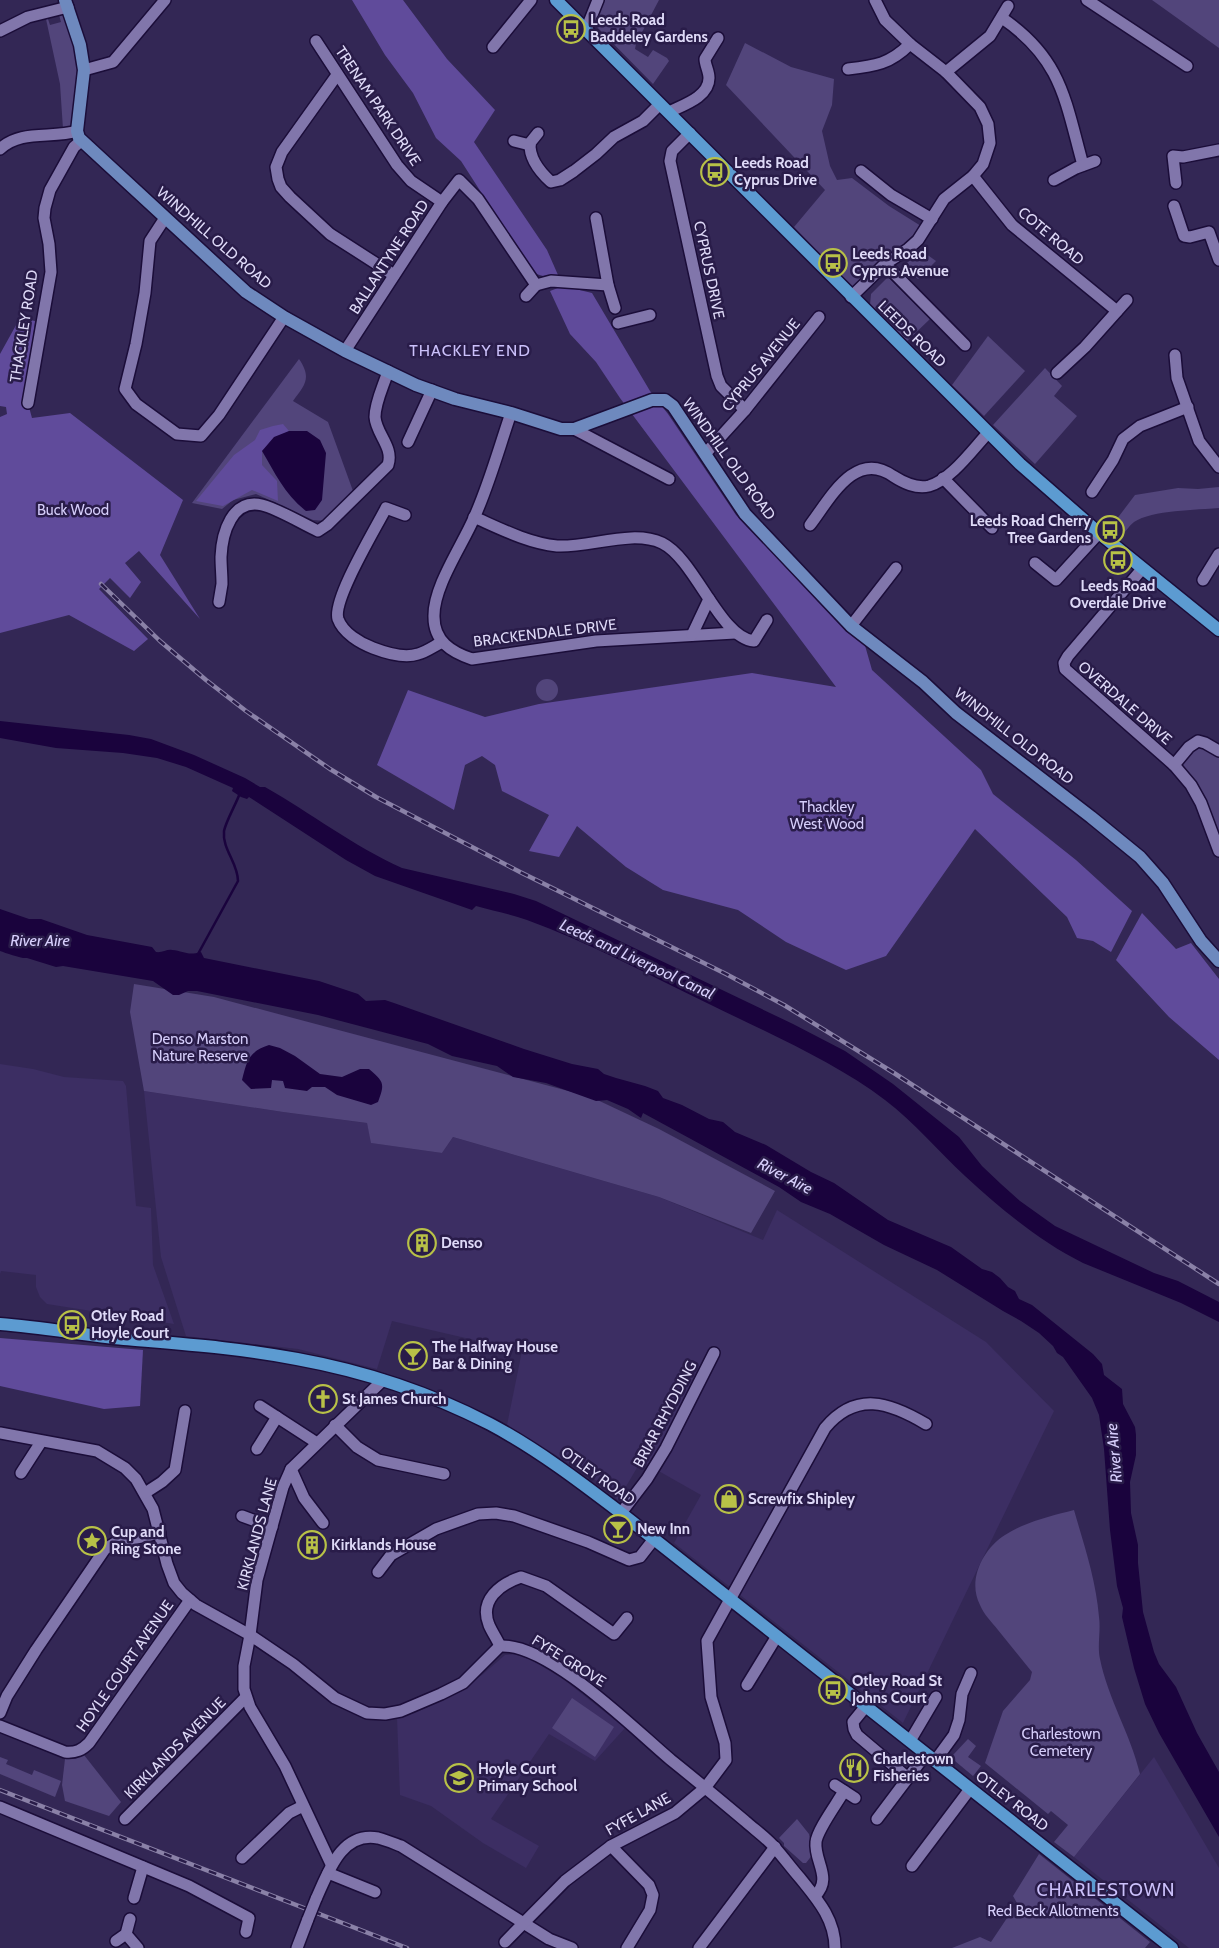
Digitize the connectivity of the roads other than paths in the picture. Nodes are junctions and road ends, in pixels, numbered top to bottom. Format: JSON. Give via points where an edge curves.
{"nodes":[{"id":1,"x":165,"y":0,"type":"edge"},
{"id":2,"x":532,"y":0,"type":"edge"},
{"id":3,"x":556,"y":0,"type":"edge"},
{"id":4,"x":598,"y":0,"type":"edge"},
{"id":5,"x":875,"y":0,"type":"edge"},
{"id":6,"x":1087,"y":0,"type":"edge"},
{"id":7,"x":67,"y":4,"type":"edge"},
{"id":8,"x":1008,"y":6,"type":"dead end"},
{"id":9,"x":1002,"y":18,"type":"junction"},
{"id":10,"x":586,"y":30,"type":"junction"},
{"id":11,"x":0,"y":31,"type":"edge"},
{"id":12,"x":718,"y":38,"type":"dead end"},
{"id":13,"x":316,"y":41,"type":"dead end"},
{"id":14,"x":910,"y":44,"type":"junction"},
{"id":15,"x":492,"y":47,"type":"dead end"},
{"id":16,"x":1186,"y":66,"type":"dead end"},
{"id":17,"x":848,"y":69,"type":"dead end"},
{"id":18,"x":84,"y":70,"type":"junction"},
{"id":19,"x":946,"y":72,"type":"junction"},
{"id":20,"x":337,"y":75,"type":"junction"},
{"id":21,"x":664,"y":108,"type":"junction"},
{"id":22,"x":538,"y":133,"type":"dead end"},
{"id":23,"x":690,"y":134,"type":"junction"},
{"id":24,"x":79,"y":136,"type":"junction"},
{"id":25,"x":514,"y":141,"type":"dead end"},
{"id":26,"x":530,"y":145,"type":"junction"},
{"id":27,"x":0,"y":149,"type":"edge"},
{"id":28,"x":1219,"y":150,"type":"edge"},
{"id":29,"x":1096,"y":162,"type":"dead end"},
{"id":30,"x":1083,"y":165,"type":"junction"},
{"id":31,"x":860,"y":171,"type":"dead end"},
{"id":32,"x":973,"y":176,"type":"junction"},
{"id":33,"x":1054,"y":180,"type":"dead end"},
{"id":34,"x":1176,"y":183,"type":"dead end"},
{"id":35,"x":442,"y":202,"type":"junction"},
{"id":36,"x":1174,"y":206,"type":"dead end"},
{"id":37,"x":165,"y":218,"type":"junction"},
{"id":38,"x":596,"y":218,"type":"dead end"},
{"id":39,"x":932,"y":219,"type":"junction"},
{"id":40,"x":1219,"y":260,"type":"edge"},
{"id":41,"x":885,"y":264,"type":"junction"},
{"id":42,"x":394,"y":275,"type":"junction"},
{"id":43,"x":536,"y":285,"type":"junction"},
{"id":44,"x":608,"y":285,"type":"junction"},
{"id":45,"x":526,"y":296,"type":"dead end"},
{"id":46,"x":851,"y":297,"type":"junction"},
{"id":47,"x":1127,"y":300,"type":"dead end"},
{"id":48,"x":615,"y":308,"type":"dead end"},
{"id":49,"x":1117,"y":311,"type":"junction"},
{"id":50,"x":650,"y":315,"type":"dead end"},
{"id":51,"x":284,"y":317,"type":"junction"},
{"id":52,"x":819,"y":317,"type":"dead end"},
{"id":53,"x":618,"y":323,"type":"dead end"},
{"id":54,"x":966,"y":345,"type":"dead end"},
{"id":55,"x":345,"y":351,"type":"junction"},
{"id":56,"x":1175,"y":355,"type":"dead end"},
{"id":57,"x":388,"y":371,"type":"junction"},
{"id":58,"x":1056,"y":374,"type":"dead end"},
{"id":59,"x":432,"y":390,"type":"junction"},
{"id":60,"x":28,"y":402,"type":"dead end"},
{"id":61,"x":1188,"y":407,"type":"junction"},
{"id":62,"x":745,"y":410,"type":"junction"},
{"id":63,"x":511,"y":413,"type":"junction"},
{"id":64,"x":574,"y":430,"type":"junction"},
{"id":65,"x":988,"y":432,"type":"junction"},
{"id":66,"x":408,"y":442,"type":"dead end"},
{"id":67,"x":705,"y":454,"type":"junction"},
{"id":68,"x":1219,"y":467,"type":"edge"},
{"id":69,"x":943,"y":478,"type":"junction"},
{"id":70,"x":669,"y":479,"type":"dead end"},
{"id":71,"x":1092,"y":492,"type":"dead end"},
{"id":72,"x":405,"y":515,"type":"dead end"},
{"id":73,"x":474,"y":517,"type":"junction"},
{"id":74,"x":810,"y":525,"type":"dead end"},
{"id":75,"x":992,"y":528,"type":"dead end"},
{"id":76,"x":1099,"y":533,"type":"junction"},
{"id":77,"x":1219,"y":554,"type":"edge"},
{"id":78,"x":1035,"y":563,"type":"dead end"},
{"id":79,"x":896,"y":568,"type":"dead end"},
{"id":80,"x":1142,"y":569,"type":"junction"},
{"id":81,"x":1203,"y":580,"type":"dead end"},
{"id":82,"x":709,"y":599,"type":"junction"},
{"id":83,"x":219,"y":602,"type":"dead end"},
{"id":84,"x":766,"y":620,"type":"dead end"},
{"id":85,"x":851,"y":626,"type":"junction"},
{"id":86,"x":1219,"y":630,"type":"edge"},
{"id":87,"x":736,"y":633,"type":"junction"},
{"id":88,"x":692,"y":635,"type":"junction"},
{"id":89,"x":442,"y":642,"type":"junction"},
{"id":90,"x":1219,"y":751,"type":"edge"},
{"id":91,"x":1174,"y":765,"type":"junction"},
{"id":92,"x":1219,"y":851,"type":"edge"},
{"id":93,"x":1219,"y":961,"type":"edge"},
{"id":94,"x":0,"y":1324,"type":"edge"},
{"id":95,"x":714,"y":1353,"type":"dead end"},
{"id":96,"x":383,"y":1380,"type":"junction"},
{"id":97,"x":260,"y":1406,"type":"dead end"},
{"id":98,"x":185,"y":1411,"type":"dead end"},
{"id":99,"x":277,"y":1418,"type":"junction"},
{"id":100,"x":926,"y":1424,"type":"dead end"},
{"id":101,"x":335,"y":1425,"type":"junction"},
{"id":102,"x":0,"y":1434,"type":"edge"},
{"id":103,"x":41,"y":1442,"type":"junction"},
{"id":104,"x":317,"y":1442,"type":"junction"},
{"id":105,"x":257,"y":1449,"type":"dead end"},
{"id":106,"x":291,"y":1469,"type":"junction"},
{"id":107,"x":21,"y":1473,"type":"dead end"},
{"id":108,"x":444,"y":1474,"type":"dead end"},
{"id":109,"x":145,"y":1493,"type":"junction"},
{"id":110,"x":622,"y":1513,"type":"junction"},
{"id":111,"x":242,"y":1516,"type":"dead end"},
{"id":112,"x":323,"y":1523,"type":"dead end"},
{"id":113,"x":272,"y":1527,"type":"junction"},
{"id":114,"x":160,"y":1533,"type":"junction"},
{"id":115,"x":654,"y":1539,"type":"junction"},
{"id":116,"x":378,"y":1572,"type":"dead end"},
{"id":117,"x":730,"y":1598,"type":"junction"},
{"id":118,"x":190,"y":1600,"type":"junction"},
{"id":119,"x":627,"y":1618,"type":"dead end"},
{"id":120,"x":250,"y":1635,"type":"junction"},
{"id":121,"x":777,"y":1636,"type":"junction"},
{"id":122,"x":500,"y":1646,"type":"junction"},
{"id":123,"x":971,"y":1673,"type":"dead end"},
{"id":124,"x":747,"y":1686,"type":"dead end"},
{"id":125,"x":246,"y":1697,"type":"junction"},
{"id":126,"x":936,"y":1697,"type":"dead end"},
{"id":127,"x":866,"y":1706,"type":"junction"},
{"id":128,"x":0,"y":1713,"type":"edge"},
{"id":129,"x":0,"y":1726,"type":"edge"},
{"id":130,"x":910,"y":1741,"type":"junction"},
{"id":131,"x":931,"y":1757,"type":"junction"},
{"id":132,"x":908,"y":1778,"type":"junction"},
{"id":133,"x":705,"y":1788,"type":"junction"},
{"id":134,"x":970,"y":1788,"type":"junction"},
{"id":135,"x":855,"y":1798,"type":"dead end"},
{"id":136,"x":304,"y":1806,"type":"junction"},
{"id":137,"x":0,"y":1807,"type":"edge"},
{"id":138,"x":876,"y":1819,"type":"dead end"},
{"id":139,"x":125,"y":1820,"type":"dead end"},
{"id":140,"x":611,"y":1846,"type":"junction"},
{"id":141,"x":775,"y":1847,"type":"junction"},
{"id":142,"x":242,"y":1858,"type":"dead end"},
{"id":143,"x":912,"y":1866,"type":"dead end"},
{"id":144,"x":142,"y":1867,"type":"junction"},
{"id":145,"x":329,"y":1868,"type":"junction"},
{"id":146,"x":375,"y":1892,"type":"dead end"},
{"id":147,"x":815,"y":1896,"type":"junction"},
{"id":148,"x":134,"y":1898,"type":"dead end"},
{"id":149,"x":130,"y":1919,"type":"dead end"},
{"id":150,"x":525,"y":1924,"type":"junction"},
{"id":151,"x":246,"y":1932,"type":"dead end"},
{"id":152,"x":126,"y":1934,"type":"junction"},
{"id":153,"x":116,"y":1941,"type":"dead end"},
{"id":154,"x":505,"y":1942,"type":"dead end"},
{"id":155,"x":138,"y":1948,"type":"edge"},
{"id":156,"x":297,"y":1948,"type":"edge"},
{"id":157,"x":572,"y":1948,"type":"edge"},
{"id":158,"x":627,"y":1948,"type":"edge"},
{"id":159,"x":699,"y":1948,"type":"edge"},
{"id":160,"x":834,"y":1948,"type":"edge"},
{"id":161,"x":1172,"y":1948,"type":"edge"}],
"edges":[{"from":1,"to":18,"type":"street","via":[[112,62]]},
{"from":2,"to":15,"type":"street"},
{"from":3,"to":10,"type":"main road","name":"LEEDS ROAD"},
{"from":4,"to":10,"type":"street"},
{"from":5,"to":14,"type":"street","via":[[884,20]]},
{"from":6,"to":16,"type":"street"},
{"from":7,"to":11,"type":"street","via":[[28,17]]},
{"from":7,"to":18,"type":"street","name":"THACKLEY ROAD"},
{"from":8,"to":9,"type":"street"},
{"from":9,"to":19,"type":"street","via":[[990,36]]},
{"from":9,"to":30,"type":"street","via":[[1032,42],[1055,72]]},
{"from":10,"to":21,"type":"main road","name":"LEEDS ROAD"},
{"from":12,"to":21,"type":"street","via":[[705,59],[709,80],[706,89],[700,96]]},
{"from":13,"to":20,"type":"street","name":"TRENAM PARK DRIVE"},
{"from":14,"to":17,"type":"street","via":[[884,63]]},
{"from":14,"to":19,"type":"street"},
{"from":18,"to":24,"type":"street","name":"THACKLEY ROAD"},
{"from":19,"to":32,"type":"street","via":[[980,107],[988,124],[989,150]]},
{"from":20,"to":35,"type":"street","name":"TRENAM PARK DRIVE","via":[[397,166],[411,181]]},
{"from":20,"to":42,"type":"street","via":[[282,152],[276,167],[278,179],[290,197],[330,234]]},
{"from":21,"to":23,"type":"main road","name":"LEEDS ROAD"},
{"from":21,"to":26,"type":"street","via":[[614,137],[560,180],[551,182],[543,174],[532,158]]},
{"from":22,"to":26,"type":"street"},
{"from":23,"to":46,"type":"main road","name":"LEEDS ROAD"},
{"from":23,"to":62,"type":"street","name":"CYPRUS DRIVE","via":[[672,150],[670,161],[717,376],[721,386]]},
{"from":24,"to":27,"type":"street","via":[[23,137]]},
{"from":24,"to":37,"type":"street","name":"WINDHILL OLD ROAD"},
{"from":24,"to":60,"type":"street","name":"THACKLEY ROAD","via":[[46,199],[44,218],[51,272]]},
{"from":25,"to":26,"type":"street"},
{"from":28,"to":34,"type":"street","via":[[1174,156]]},
{"from":29,"to":30,"type":"street"},
{"from":30,"to":33,"type":"street"},
{"from":31,"to":39,"type":"street"},
{"from":32,"to":39,"type":"street","via":[[944,199]]},
{"from":32,"to":49,"type":"street","name":"COTE ROAD","via":[[1012,225]]},
{"from":35,"to":42,"type":"street","name":"BALLANTYNE ROAD"},
{"from":35,"to":43,"type":"street","name":"BALLANTYNE ROAD","via":[[459,180],[478,199]]},
{"from":36,"to":40,"type":"street","via":[[1184,236],[1209,232]]},
{"from":37,"to":51,"type":"street","name":"WINDHILL OLD ROAD","via":[[246,292]]},
{"from":37,"to":51,"type":"street","via":[[150,241],[145,293],[125,389],[136,404],[177,434],[201,436],[219,415]]},
{"from":38,"to":44,"type":"street"},
{"from":39,"to":41,"type":"street","via":[[913,245]]},
{"from":41,"to":46,"type":"street"},
{"from":41,"to":54,"type":"street"},
{"from":42,"to":55,"type":"street","name":"BALLANTYNE ROAD"},
{"from":43,"to":44,"type":"street","via":[[551,281]]},
{"from":43,"to":45,"type":"street"},
{"from":44,"to":48,"type":"street"},
{"from":46,"to":65,"type":"main road","name":"LEEDS ROAD"},
{"from":47,"to":49,"type":"street"},
{"from":49,"to":58,"type":"street"},
{"from":50,"to":53,"type":"street"},
{"from":51,"to":55,"type":"street","name":"WINDHILL OLD ROAD"},
{"from":52,"to":62,"type":"street","name":"CYPRUS AVENUE"},
{"from":55,"to":57,"type":"street","name":"WINDHILL OLD ROAD"},
{"from":56,"to":61,"type":"street","via":[[1177,378]]},
{"from":57,"to":59,"type":"street","name":"WINDHILL OLD ROAD"},
{"from":57,"to":83,"type":"street","via":[[375,416],[389,452],[388,465],[318,531],[262,505],[242,506],[228,524],[221,555]]},
{"from":59,"to":63,"type":"street","name":"WINDHILL OLD ROAD"},
{"from":59,"to":66,"type":"street"},
{"from":61,"to":68,"type":"street","via":[[1199,441]]},
{"from":61,"to":71,"type":"street","via":[[1140,426],[1123,439]]},
{"from":62,"to":67,"type":"street","name":"CYPRUS AVENUE"},
{"from":63,"to":64,"type":"street","name":"WINDHILL OLD ROAD"},
{"from":63,"to":73,"type":"street"},
{"from":64,"to":67,"type":"street","name":"WINDHILL OLD ROAD","via":[[652,400],[665,400],[673,406]]},
{"from":64,"to":70,"type":"street"},
{"from":65,"to":69,"type":"street"},
{"from":65,"to":76,"type":"main road","name":"LEEDS ROAD"},
{"from":67,"to":85,"type":"street","name":"WINDHILL OLD ROAD","via":[[745,514]]},
{"from":69,"to":74,"type":"street","via":[[929,486],[918,486],[906,484],[876,467],[854,472]]},
{"from":69,"to":75,"type":"street"},
{"from":72,"to":89,"type":"street","via":[[386,508],[341,594],[338,617],[350,634],[388,653],[417,655]]},
{"from":73,"to":82,"type":"street","via":[[535,543],[559,546],[638,538],[664,544],[684,564]]},
{"from":73,"to":89,"type":"street","via":[[435,602],[434,618]]},
{"from":76,"to":78,"type":"street","via":[[1056,580]]},
{"from":76,"to":80,"type":"main road","name":"LEEDS ROAD"},
{"from":77,"to":81,"type":"street"},
{"from":79,"to":85,"type":"street"},
{"from":80,"to":86,"type":"main road","name":"LEEDS ROAD"},
{"from":80,"to":91,"type":"street","name":"OVERDALE DRIVE","via":[[1064,663],[1065,669]]},
{"from":82,"to":87,"type":"street"},
{"from":82,"to":88,"type":"street"},
{"from":84,"to":87,"type":"street","name":"BRACKENDALE DRIVE","via":[[754,640]]},
{"from":85,"to":93,"type":"street","name":"WINDHILL OLD ROAD","via":[[1140,857],[1163,883],[1201,941]]},
{"from":87,"to":88,"type":"street","name":"BRACKENDALE DRIVE"},
{"from":88,"to":89,"type":"street","name":"BRACKENDALE DRIVE","via":[[596,641],[472,658],[456,654]]},
{"from":90,"to":91,"type":"street","via":[[1198,741]]},
{"from":91,"to":92,"type":"street","via":[[1201,803]]},
{"from":94,"to":96,"type":"main road","name":"OTLEY ROAD","via":[[274,1355]]},
{"from":95,"to":110,"type":"street","name":"BRIAR RHYDDING","via":[[666,1448]]},
{"from":96,"to":101,"type":"street","name":"KIRKLANDS LANE"},
{"from":96,"to":110,"type":"main road","name":"OTLEY ROAD","via":[[489,1424],[551,1461]]},
{"from":97,"to":99,"type":"street"},
{"from":98,"to":109,"type":"street","via":[[174,1470]]},
{"from":99,"to":104,"type":"street"},
{"from":99,"to":105,"type":"street"},
{"from":100,"to":117,"type":"street","via":[[904,1411],[879,1404],[852,1407],[834,1418],[825,1428]]},
{"from":101,"to":104,"type":"street","name":"KIRKLANDS LANE"},
{"from":101,"to":108,"type":"street","via":[[357,1447],[378,1460]]},
{"from":102,"to":103,"type":"street"},
{"from":103,"to":107,"type":"street"},
{"from":103,"to":109,"type":"street","via":[[97,1452],[112,1459],[131,1473]]},
{"from":104,"to":106,"type":"street","name":"KIRKLANDS LANE"},
{"from":106,"to":112,"type":"street","via":[[304,1498]]},
{"from":106,"to":113,"type":"street","name":"KIRKLANDS LANE"},
{"from":109,"to":114,"type":"street"},
{"from":110,"to":115,"type":"main road","name":"OTLEY ROAD"},
{"from":111,"to":113,"type":"street"},
{"from":113,"to":120,"type":"street","name":"KIRKLANDS LANE","via":[[258,1580]]},
{"from":114,"to":118,"type":"street","via":[[166,1564],[174,1583]]},
{"from":114,"to":128,"type":"street","via":[[115,1543],[105,1549],[36,1650]]},
{"from":115,"to":116,"type":"street","via":[[640,1557],[629,1560],[514,1516],[478,1514],[436,1529],[391,1555]]},
{"from":115,"to":117,"type":"main road","name":"OTLEY ROAD"},
{"from":117,"to":121,"type":"main road","name":"OTLEY ROAD"},
{"from":117,"to":133,"type":"street","name":"FYFE LANE","via":[[707,1641],[711,1697],[725,1743],[726,1760]]},
{"from":118,"to":120,"type":"street"},
{"from":118,"to":129,"type":"street","name":"HOYLE COURT AVENUE","via":[[81,1750],[65,1752]]},
{"from":119,"to":122,"type":"street","via":[[612,1637],[546,1586],[520,1576],[504,1583],[491,1595],[488,1624]]},
{"from":120,"to":122,"type":"street","via":[[336,1698],[367,1713],[384,1714],[401,1711],[463,1683]]},
{"from":120,"to":125,"type":"street","name":"KIRKLANDS LANE","via":[[244,1666]]},
{"from":121,"to":124,"type":"street"},
{"from":121,"to":127,"type":"main road","name":"OTLEY ROAD"},
{"from":122,"to":133,"type":"street","name":"FYFE GROVE","via":[[511,1645],[534,1654],[569,1676],[601,1699]]},
{"from":123,"to":131,"type":"street","via":[[962,1694],[954,1735]]},
{"from":125,"to":136,"type":"street","name":"KIRKLANDS LANE"},
{"from":125,"to":139,"type":"street","name":"KIRKLANDS AVENUE"},
{"from":126,"to":130,"type":"street"},
{"from":127,"to":130,"type":"main road","name":"OTLEY ROAD"},
{"from":127,"to":132,"type":"street","via":[[853,1722],[857,1736]]},
{"from":130,"to":131,"type":"main road","name":"OTLEY ROAD"},
{"from":131,"to":132,"type":"street"},
{"from":131,"to":134,"type":"main road","name":"OTLEY ROAD"},
{"from":132,"to":138,"type":"street"},
{"from":133,"to":140,"type":"street","name":"FYFE LANE","via":[[675,1813]]},
{"from":133,"to":141,"type":"street","name":"FYFE GROVE"},
{"from":134,"to":143,"type":"street"},
{"from":134,"to":161,"type":"main road","name":"OTLEY ROAD"},
{"from":135,"to":147,"type":"street","via":[[840,1788],[817,1835],[823,1878],[821,1891]]},
{"from":136,"to":142,"type":"street","via":[[289,1813]]},
{"from":136,"to":145,"type":"street","name":"KIRKLANDS LANE"},
{"from":137,"to":144,"type":"street"},
{"from":140,"to":150,"type":"street","name":"FYFE LANE","via":[[565,1882]]},
{"from":140,"to":158,"type":"street","via":[[649,1885],[654,1895],[650,1910]]},
{"from":141,"to":147,"type":"street","name":"FYFE GROVE"},
{"from":141,"to":159,"type":"street"},
{"from":144,"to":148,"type":"street"},
{"from":144,"to":151,"type":"street","via":[[189,1886],[249,1918]]},
{"from":145,"to":146,"type":"street"},
{"from":145,"to":150,"type":"street","via":[[349,1844],[364,1838],[377,1838],[401,1846]]},
{"from":145,"to":156,"type":"street","bridge":true},
{"from":147,"to":160,"type":"street","name":"FYFE GROVE","via":[[831,1925]]},
{"from":149,"to":152,"type":"street"},
{"from":150,"to":154,"type":"street","name":"FYFE LANE"},
{"from":150,"to":157,"type":"street"},
{"from":152,"to":153,"type":"street"},
{"from":152,"to":155,"type":"street"}]}
